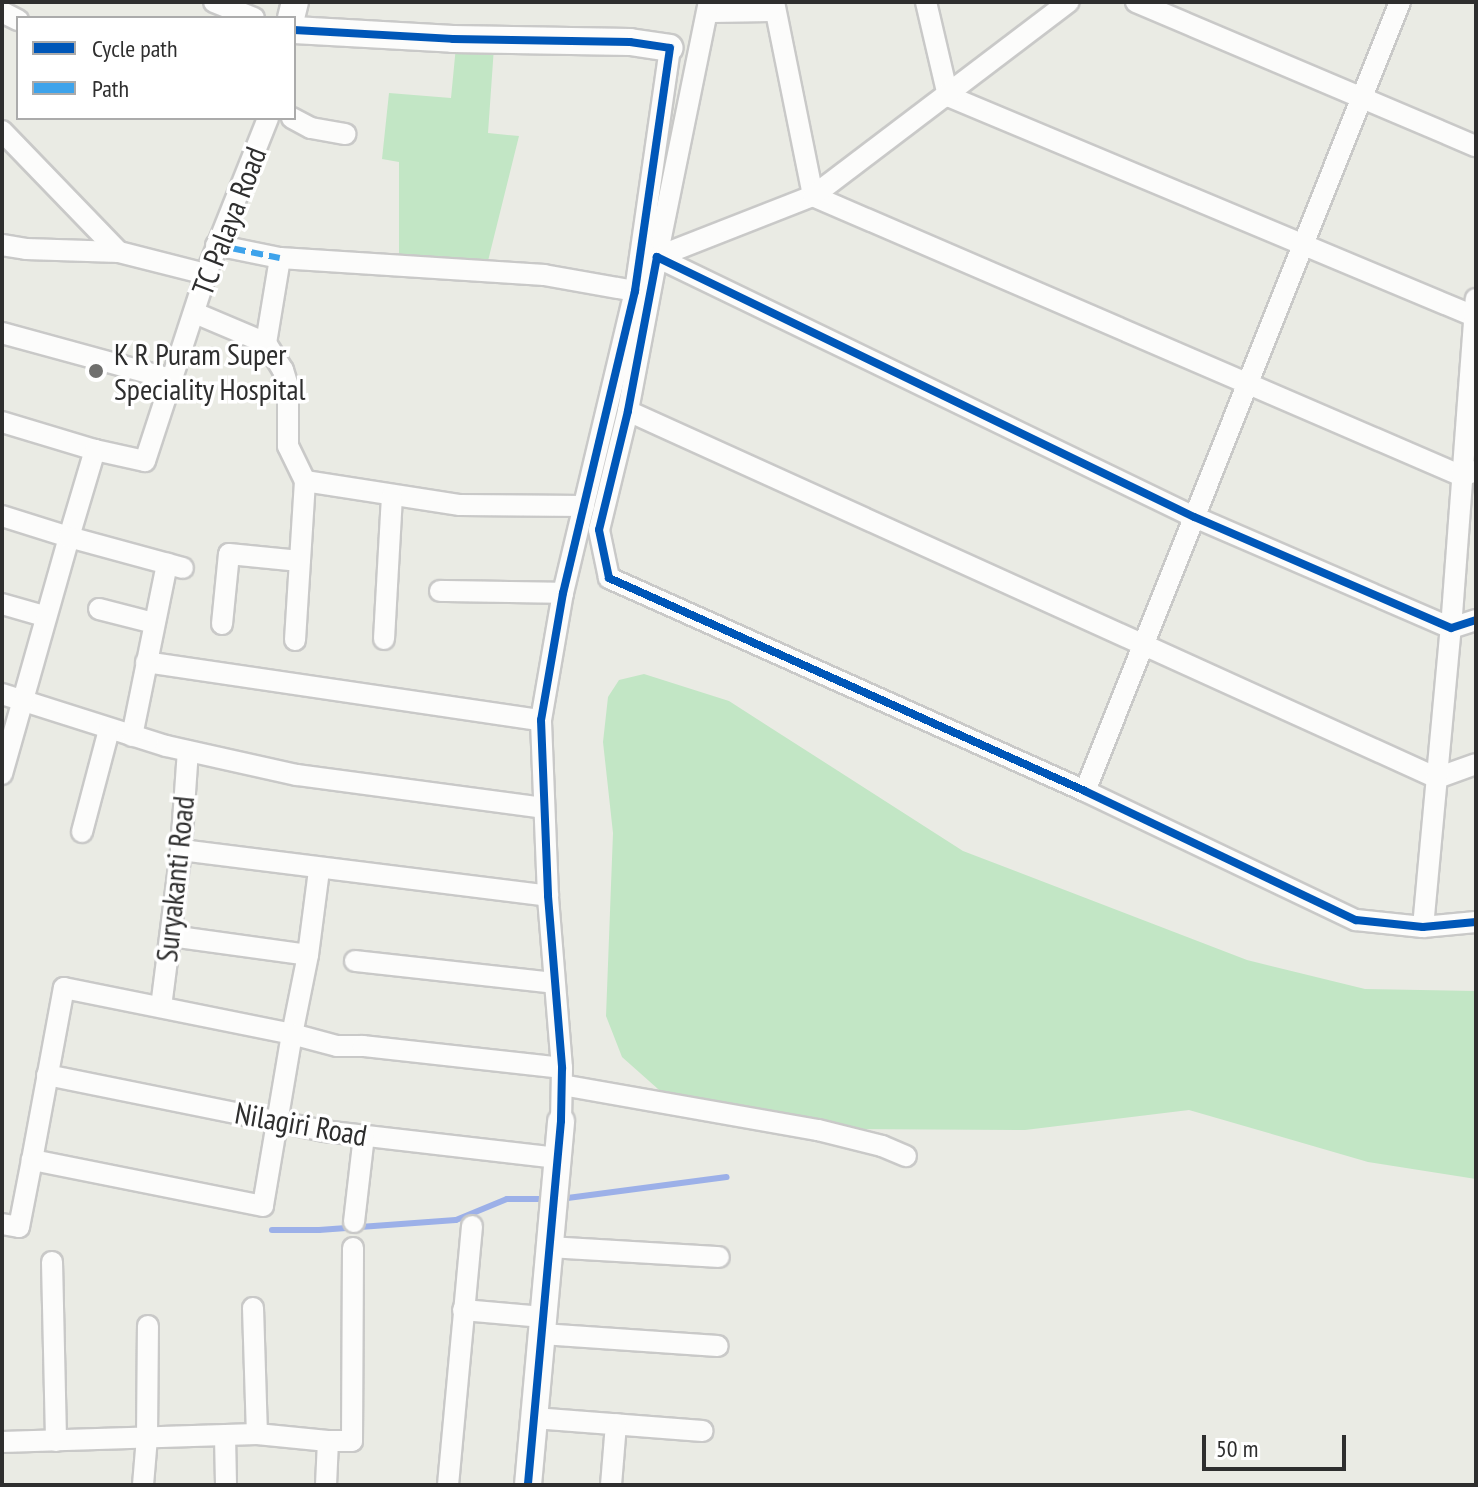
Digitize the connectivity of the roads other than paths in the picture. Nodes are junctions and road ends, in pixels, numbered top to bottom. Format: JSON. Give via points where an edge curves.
{"nodes":[{"id":1,"x":214,"y":2,"type":"edge"},
{"id":2,"x":926,"y":2,"type":"edge"},
{"id":3,"x":1069,"y":2,"type":"edge"},
{"id":4,"x":1136,"y":2,"type":"edge"},
{"id":5,"x":1400,"y":2,"type":"edge"},
{"id":6,"x":774,"y":6,"type":"edge"},
{"id":7,"x":708,"y":7,"type":"edge"},
{"id":8,"x":249,"y":16,"type":"edge"},
{"id":9,"x":296,"y":30,"type":"edge"},
{"id":10,"x":670,"y":48,"type":"joint"},
{"id":11,"x":948,"y":96,"type":"junction"},
{"id":12,"x":1362,"y":99,"type":"junction"},
{"id":13,"x":267,"y":120,"type":"edge"},
{"id":14,"x":296,"y":120,"type":"edge"},
{"id":15,"x":2,"y":131,"type":"edge"},
{"id":16,"x":345,"y":134,"type":"dead end"},
{"id":17,"x":1476,"y":146,"type":"edge"},
{"id":18,"x":813,"y":196,"type":"junction"},
{"id":19,"x":2,"y":245,"type":"edge"},
{"id":20,"x":216,"y":245,"type":"junction"},
{"id":21,"x":1303,"y":247,"type":"junction"},
{"id":22,"x":119,"y":252,"type":"junction"},
{"id":23,"x":657,"y":257,"type":"junction"},
{"id":24,"x":280,"y":258,"type":"junction"},
{"id":25,"x":206,"y":274,"type":"junction"},
{"id":26,"x":635,"y":291,"type":"junction"},
{"id":27,"x":1476,"y":299,"type":"edge"},
{"id":28,"x":195,"y":313,"type":"junction"},
{"id":29,"x":1476,"y":317,"type":"edge"},
{"id":30,"x":2,"y":333,"type":"edge"},
{"id":31,"x":266,"y":343,"type":"junction"},
{"id":32,"x":174,"y":380,"type":"junction"},
{"id":33,"x":1247,"y":386,"type":"junction"},
{"id":34,"x":628,"y":411,"type":"junction"},
{"id":35,"x":2,"y":422,"type":"edge"},
{"id":36,"x":95,"y":450,"type":"junction"},
{"id":37,"x":1469,"y":473,"type":"edge"},
{"id":38,"x":305,"y":481,"type":"junction"},
{"id":39,"x":392,"y":495,"type":"junction"},
{"id":40,"x":584,"y":506,"type":"junction"},
{"id":41,"x":2,"y":516,"type":"edge"},
{"id":42,"x":1194,"y":517,"type":"junction"},
{"id":43,"x":69,"y":537,"type":"junction"},
{"id":44,"x":300,"y":561,"type":"junction"},
{"id":45,"x":440,"y":591,"type":"dead end"},
{"id":46,"x":563,"y":593,"type":"junction"},
{"id":47,"x":2,"y":604,"type":"edge"},
{"id":48,"x":99,"y":609,"type":"dead end"},
{"id":49,"x":44,"y":616,"type":"junction"},
{"id":50,"x":1476,"y":620,"type":"edge"},
{"id":51,"x":154,"y":623,"type":"junction"},
{"id":52,"x":222,"y":624,"type":"dead end"},
{"id":53,"x":1451,"y":628,"type":"junction"},
{"id":54,"x":384,"y":639,"type":"dead end"},
{"id":55,"x":295,"y":640,"type":"dead end"},
{"id":56,"x":1143,"y":646,"type":"junction"},
{"id":57,"x":146,"y":662,"type":"junction"},
{"id":58,"x":12,"y":697,"type":"edge"},
{"id":59,"x":541,"y":720,"type":"junction"},
{"id":60,"x":109,"y":730,"type":"junction"},
{"id":61,"x":132,"y":736,"type":"junction"},
{"id":62,"x":188,"y":751,"type":"junction"},
{"id":63,"x":1476,"y":764,"type":"edge"},
{"id":64,"x":2,"y":774,"type":"edge"},
{"id":65,"x":1437,"y":778,"type":"junction"},
{"id":66,"x":1085,"y":791,"type":"junction"},
{"id":67,"x":543,"y":808,"type":"junction"},
{"id":68,"x":82,"y":832,"type":"dead end"},
{"id":69,"x":181,"y":850,"type":"junction"},
{"id":70,"x":319,"y":870,"type":"junction"},
{"id":71,"x":548,"y":896,"type":"junction"},
{"id":72,"x":1476,"y":922,"type":"edge"},
{"id":73,"x":1423,"y":927,"type":"junction"},
{"id":74,"x":171,"y":936,"type":"junction"},
{"id":75,"x":308,"y":955,"type":"junction"},
{"id":76,"x":355,"y":961,"type":"dead end"},
{"id":77,"x":553,"y":983,"type":"junction"},
{"id":78,"x":161,"y":1007,"type":"junction"},
{"id":79,"x":292,"y":1034,"type":"junction"},
{"id":80,"x":47,"y":1075,"type":"junction"},
{"id":81,"x":562,"y":1077,"type":"junction"},
{"id":82,"x":561,"y":1121,"type":"joint"},
{"id":83,"x":277,"y":1122,"type":"junction"},
{"id":84,"x":364,"y":1136,"type":"junction"},
{"id":85,"x":906,"y":1156,"type":"dead end"},
{"id":86,"x":558,"y":1158,"type":"junction"},
{"id":87,"x":32,"y":1160,"type":"junction"},
{"id":88,"x":354,"y":1222,"type":"dead end"},
{"id":89,"x":2,"y":1224,"type":"edge"},
{"id":90,"x":472,"y":1226,"type":"dead end"},
{"id":91,"x":550,"y":1247,"type":"junction"},
{"id":92,"x":353,"y":1248,"type":"dead end"},
{"id":93,"x":719,"y":1257,"type":"dead end"},
{"id":94,"x":52,"y":1262,"type":"dead end"},
{"id":95,"x":253,"y":1308,"type":"dead end"},
{"id":96,"x":463,"y":1310,"type":"junction"},
{"id":97,"x":148,"y":1326,"type":"dead end"},
{"id":98,"x":542,"y":1326,"type":"junction"},
{"id":99,"x":718,"y":1346,"type":"dead end"},
{"id":100,"x":534,"y":1418,"type":"junction"},
{"id":101,"x":616,"y":1424,"type":"junction"},
{"id":102,"x":703,"y":1431,"type":"dead end"},
{"id":103,"x":257,"y":1434,"type":"junction"},
{"id":104,"x":225,"y":1436,"type":"junction"},
{"id":105,"x":147,"y":1437,"type":"junction"},
{"id":106,"x":56,"y":1441,"type":"junction"},
{"id":107,"x":328,"y":1441,"type":"junction"},
{"id":108,"x":2,"y":1442,"type":"edge"},
{"id":109,"x":143,"y":1485,"type":"edge"},
{"id":110,"x":226,"y":1485,"type":"edge"},
{"id":111,"x":326,"y":1485,"type":"edge"},
{"id":112,"x":448,"y":1485,"type":"edge"},
{"id":113,"x":528,"y":1485,"type":"edge"},
{"id":114,"x":611,"y":1485,"type":"edge"}],
"edges":[{"from":1,"to":8,"type":"street"},
{"from":2,"to":11,"type":"street"},
{"from":3,"to":11,"type":"street"},
{"from":4,"to":12,"type":"street"},
{"from":5,"to":12,"type":"street"},
{"from":6,"to":7,"type":"street"},
{"from":6,"to":18,"type":"street"},
{"from":7,"to":23,"type":"street"},
{"from":9,"to":10,"type":"street","via":[[630,42]]},
{"from":10,"to":26,"type":"street"},
{"from":11,"to":18,"type":"street"},
{"from":11,"to":21,"type":"street"},
{"from":12,"to":17,"type":"street"},
{"from":12,"to":21,"type":"street"},
{"from":13,"to":20,"type":"street","name":"TC Palaya Road"},
{"from":14,"to":16,"type":"street"},
{"from":15,"to":22,"type":"street"},
{"from":18,"to":23,"type":"street"},
{"from":18,"to":33,"type":"street"},
{"from":19,"to":22,"type":"street"},
{"from":20,"to":24,"type":"street"},
{"from":20,"to":25,"type":"street","name":"TC Palaya Road"},
{"from":21,"to":29,"type":"street"},
{"from":21,"to":33,"type":"street"},
{"from":22,"to":25,"type":"street"},
{"from":23,"to":34,"type":"street"},
{"from":23,"to":42,"type":"street"},
{"from":24,"to":26,"type":"street","via":[[544,275]]},
{"from":24,"to":31,"type":"street"},
{"from":25,"to":28,"type":"street","name":"TC Palaya Road"},
{"from":26,"to":40,"type":"street"},
{"from":27,"to":29,"type":"street"},
{"from":28,"to":31,"type":"street"},
{"from":28,"to":32,"type":"street","name":"TC Palaya Road"},
{"from":29,"to":37,"type":"street"},
{"from":30,"to":32,"type":"street"},
{"from":31,"to":38,"type":"street","via":[[288,386],[288,446]]},
{"from":32,"to":36,"type":"street","name":"TC Palaya Road","via":[[145,461]]},
{"from":33,"to":37,"type":"street"},
{"from":33,"to":42,"type":"street"},
{"from":34,"to":56,"type":"street"},
{"from":34,"to":66,"type":"street","via":[[599,530],[609,578]]},
{"from":35,"to":36,"type":"street"},
{"from":36,"to":43,"type":"street"},
{"from":37,"to":53,"type":"street"},
{"from":38,"to":39,"type":"street"},
{"from":38,"to":44,"type":"street"},
{"from":39,"to":40,"type":"street","via":[[460,505]]},
{"from":39,"to":54,"type":"street"},
{"from":40,"to":46,"type":"street"},
{"from":41,"to":43,"type":"street"},
{"from":42,"to":53,"type":"street"},
{"from":42,"to":56,"type":"street"},
{"from":43,"to":49,"type":"street"},
{"from":43,"to":51,"type":"street","via":[[175,566]]},
{"from":44,"to":52,"type":"street","via":[[229,554]]},
{"from":44,"to":55,"type":"street"},
{"from":45,"to":46,"type":"street"},
{"from":46,"to":59,"type":"street"},
{"from":47,"to":49,"type":"street"},
{"from":48,"to":51,"type":"street"},
{"from":49,"to":58,"type":"street"},
{"from":50,"to":53,"type":"street"},
{"from":51,"to":57,"type":"street"},
{"from":53,"to":65,"type":"street"},
{"from":56,"to":65,"type":"street"},
{"from":56,"to":66,"type":"street"},
{"from":57,"to":59,"type":"street"},
{"from":57,"to":61,"type":"street"},
{"from":58,"to":60,"type":"street"},
{"from":58,"to":64,"type":"street"},
{"from":59,"to":67,"type":"street"},
{"from":60,"to":61,"type":"street"},
{"from":60,"to":68,"type":"street"},
{"from":61,"to":62,"type":"street"},
{"from":62,"to":67,"type":"street","via":[[297,775]]},
{"from":62,"to":69,"type":"street","name":"Suryakanti Road"},
{"from":63,"to":65,"type":"street"},
{"from":65,"to":73,"type":"street"},
{"from":66,"to":73,"type":"street","via":[[1356,920]]},
{"from":67,"to":71,"type":"street"},
{"from":69,"to":70,"type":"street"},
{"from":69,"to":74,"type":"street","name":"Suryakanti Road"},
{"from":70,"to":71,"type":"street"},
{"from":70,"to":75,"type":"street"},
{"from":71,"to":77,"type":"street"},
{"from":72,"to":73,"type":"street"},
{"from":74,"to":75,"type":"street"},
{"from":74,"to":78,"type":"street","name":"Suryakanti Road"},
{"from":75,"to":79,"type":"street"},
{"from":76,"to":77,"type":"street"},
{"from":77,"to":81,"type":"street"},
{"from":78,"to":79,"type":"street"},
{"from":78,"to":80,"type":"street","via":[[64,988]]},
{"from":79,"to":81,"type":"street","via":[[337,1046]]},
{"from":79,"to":83,"type":"street"},
{"from":80,"to":83,"type":"street","name":"Nilagiri Road"},
{"from":80,"to":87,"type":"street"},
{"from":81,"to":82,"type":"street"},
{"from":81,"to":85,"type":"street","via":[[818,1130]]},
{"from":82,"to":86,"type":"street"},
{"from":83,"to":84,"type":"street","name":"Nilagiri Road"},
{"from":83,"to":87,"type":"street","via":[[263,1206]]},
{"from":84,"to":86,"type":"street","name":"Nilagiri Road"},
{"from":84,"to":88,"type":"street"},
{"from":86,"to":91,"type":"street"},
{"from":87,"to":89,"type":"street","via":[[19,1227]]},
{"from":90,"to":96,"type":"street"},
{"from":91,"to":93,"type":"street"},
{"from":91,"to":98,"type":"street"},
{"from":92,"to":107,"type":"street","via":[[352,1441]]},
{"from":94,"to":106,"type":"street"},
{"from":95,"to":103,"type":"street"},
{"from":96,"to":98,"type":"street"},
{"from":96,"to":112,"type":"street"},
{"from":97,"to":105,"type":"street"},
{"from":98,"to":99,"type":"street"},
{"from":98,"to":100,"type":"street"},
{"from":100,"to":101,"type":"street"},
{"from":100,"to":113,"type":"street"},
{"from":101,"to":102,"type":"street"},
{"from":101,"to":114,"type":"street"},
{"from":103,"to":104,"type":"street"},
{"from":103,"to":107,"type":"street"},
{"from":104,"to":105,"type":"street"},
{"from":104,"to":110,"type":"street"},
{"from":105,"to":106,"type":"street"},
{"from":105,"to":109,"type":"street"},
{"from":106,"to":108,"type":"street"},
{"from":107,"to":111,"type":"street"}]}
